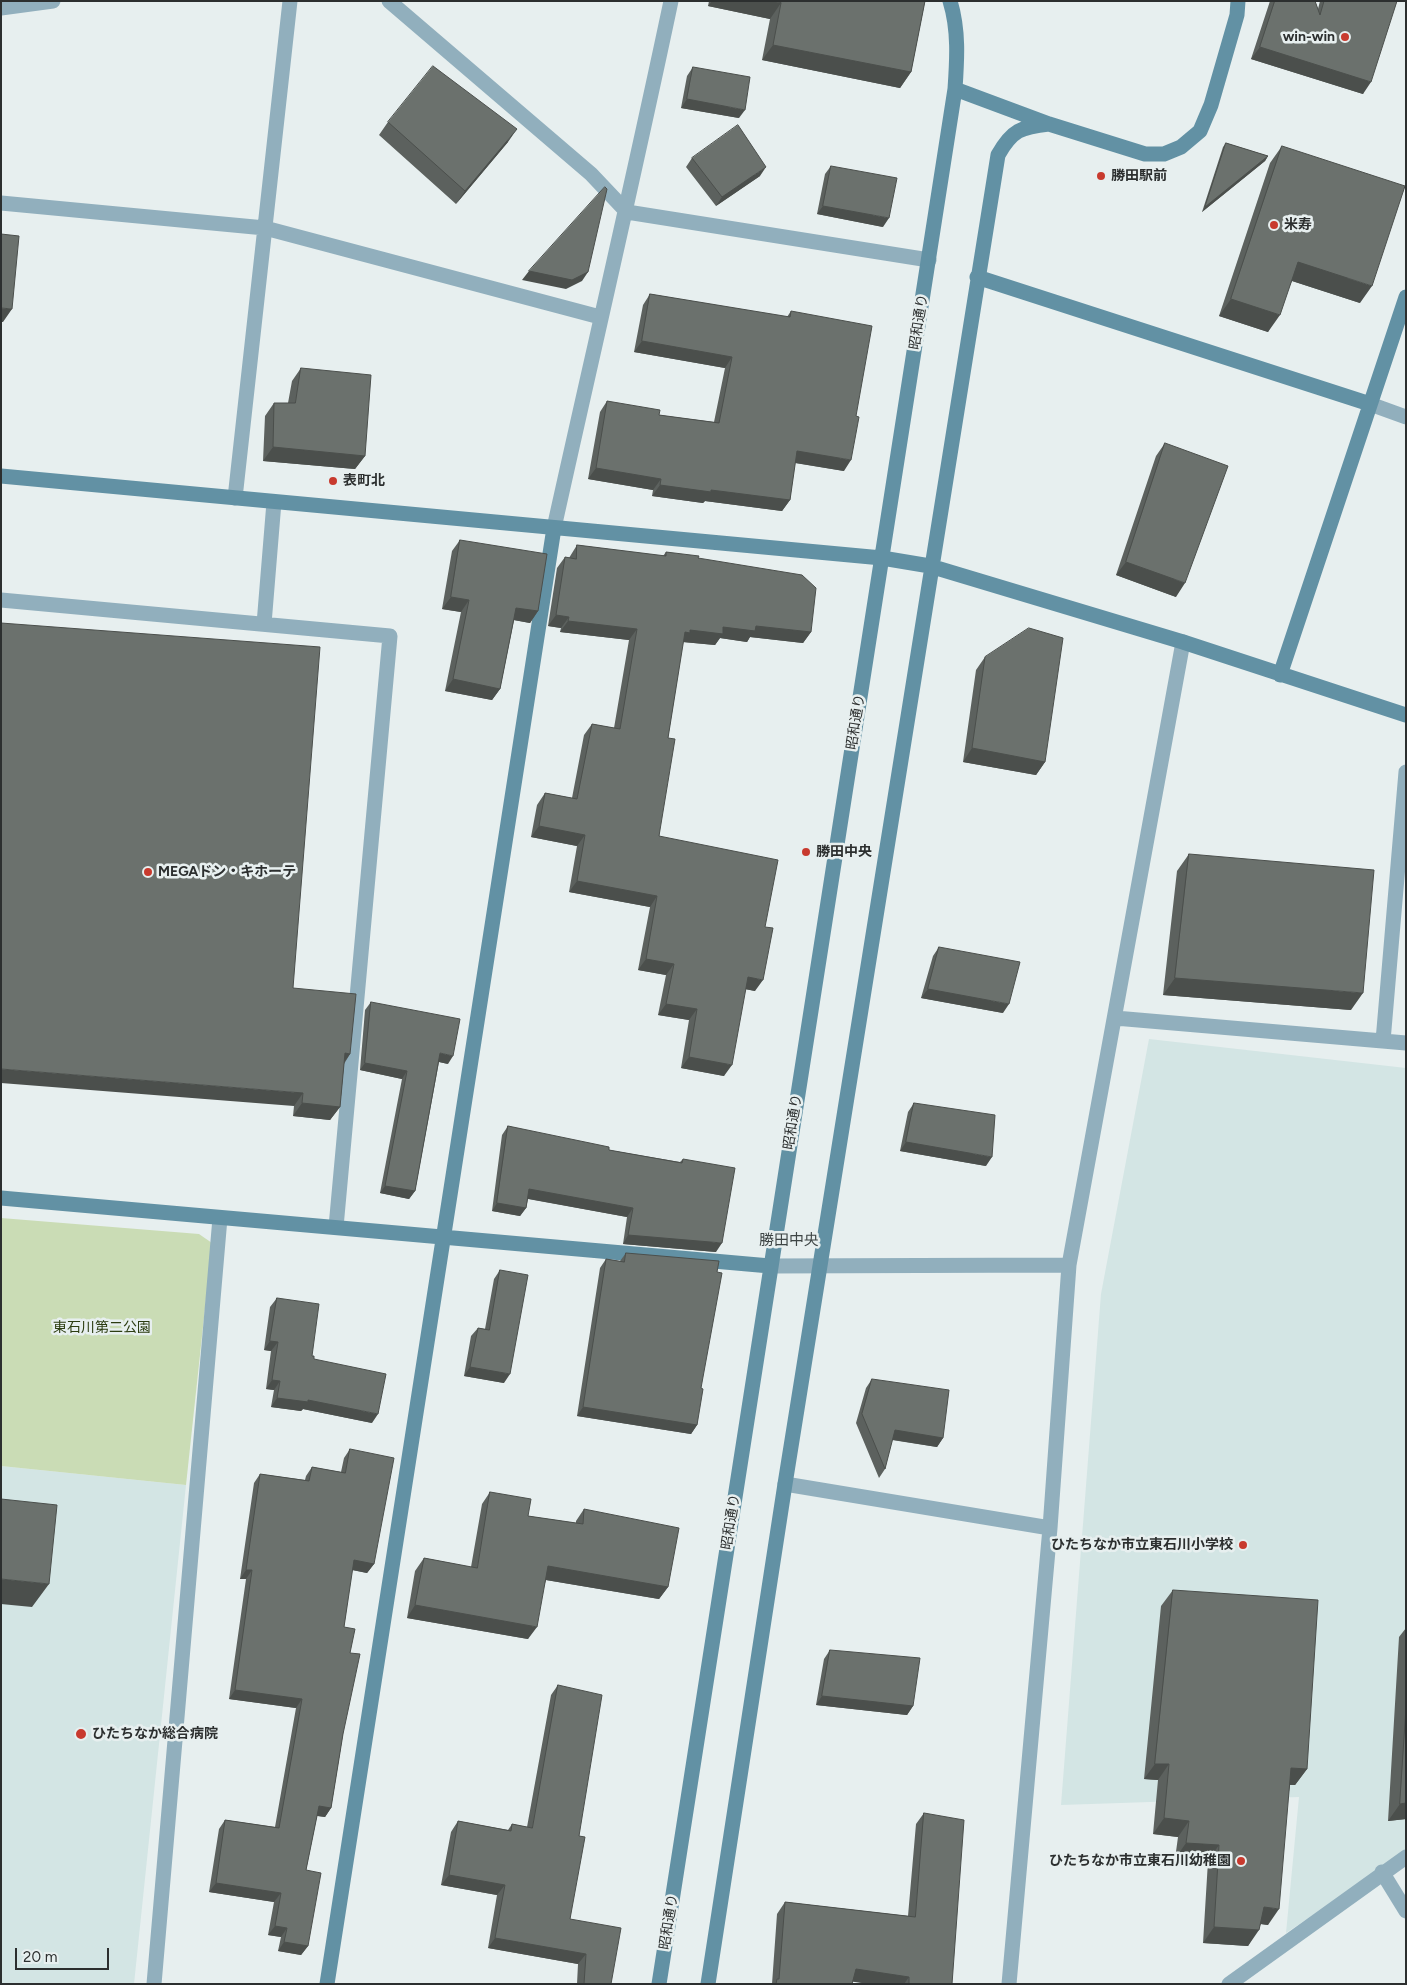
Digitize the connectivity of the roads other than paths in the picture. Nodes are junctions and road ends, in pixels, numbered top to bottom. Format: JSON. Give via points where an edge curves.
{"nodes":[{"id":1,"x":53,"y":1,"type":"edge"},
{"id":2,"x":290,"y":1,"type":"edge"},
{"id":3,"x":389,"y":1,"type":"edge"},
{"id":4,"x":671,"y":1,"type":"edge"},
{"id":5,"x":950,"y":1,"type":"edge"},
{"id":6,"x":1238,"y":1,"type":"edge"},
{"id":7,"x":1,"y":8,"type":"edge"},
{"id":8,"x":955,"y":89,"type":"junction"},
{"id":9,"x":1049,"y":124,"type":"junction"},
{"id":10,"x":1,"y":203,"type":"edge"},
{"id":11,"x":626,"y":212,"type":"junction"},
{"id":12,"x":265,"y":228,"type":"junction"},
{"id":13,"x":929,"y":260,"type":"junction"},
{"id":14,"x":977,"y":277,"type":"junction"},
{"id":15,"x":1406,"y":297,"type":"edge"},
{"id":16,"x":600,"y":317,"type":"junction"},
{"id":17,"x":1370,"y":404,"type":"junction"},
{"id":18,"x":1406,"y":417,"type":"edge"},
{"id":19,"x":1,"y":476,"type":"edge"},
{"id":20,"x":235,"y":498,"type":"junction"},
{"id":21,"x":274,"y":502,"type":"junction"},
{"id":22,"x":554,"y":528,"type":"junction"},
{"id":23,"x":882,"y":558,"type":"junction"},
{"id":24,"x":930,"y":566,"type":"junction"},
{"id":25,"x":1,"y":600,"type":"edge"},
{"id":26,"x":264,"y":624,"type":"junction"},
{"id":27,"x":1183,"y":642,"type":"junction"},
{"id":28,"x":1280,"y":675,"type":"junction"},
{"id":29,"x":1406,"y":715,"type":"edge"},
{"id":30,"x":1406,"y":772,"type":"edge"},
{"id":31,"x":1115,"y":1018,"type":"junction"},
{"id":32,"x":1383,"y":1042,"type":"junction"},
{"id":33,"x":1406,"y":1043,"type":"edge"},
{"id":34,"x":1,"y":1198,"type":"edge"},
{"id":35,"x":220,"y":1218,"type":"junction"},
{"id":36,"x":336,"y":1227,"type":"junction"},
{"id":37,"x":444,"y":1236,"type":"junction"},
{"id":38,"x":1070,"y":1265,"type":"junction"},
{"id":39,"x":770,"y":1266,"type":"junction"},
{"id":40,"x":820,"y":1266,"type":"junction"},
{"id":41,"x":785,"y":1484,"type":"junction"},
{"id":42,"x":1050,"y":1528,"type":"junction"},
{"id":43,"x":1406,"y":1857,"type":"edge"},
{"id":44,"x":1382,"y":1872,"type":"junction"},
{"id":45,"x":1406,"y":1911,"type":"edge"},
{"id":46,"x":154,"y":1984,"type":"edge"},
{"id":47,"x":327,"y":1984,"type":"edge"},
{"id":48,"x":659,"y":1984,"type":"edge"},
{"id":49,"x":708,"y":1984,"type":"edge"},
{"id":50,"x":1010,"y":1984,"type":"edge"},
{"id":51,"x":1229,"y":1984,"type":"edge"}],
"edges":[{"from":1,"to":7,"type":"street"},
{"from":2,"to":12,"type":"street"},
{"from":3,"to":11,"type":"street","via":[[590,174]]},
{"from":4,"to":11,"type":"street"},
{"from":5,"to":8,"type":"street","name":"昭和通り","via":[[958,58]]},
{"from":6,"to":9,"type":"street","via":[[1237,15],[1211,106],[1200,131],[1181,148],[1164,154],[1145,154]]},
{"from":8,"to":9,"type":"street"},
{"from":8,"to":13,"type":"street","name":"昭和通り"},
{"from":9,"to":14,"type":"street","via":[[1019,129],[998,155]]},
{"from":10,"to":12,"type":"street"},
{"from":11,"to":13,"type":"street"},
{"from":11,"to":16,"type":"street"},
{"from":12,"to":16,"type":"street"},
{"from":12,"to":20,"type":"street"},
{"from":13,"to":23,"type":"street","name":"昭和通り"},
{"from":14,"to":17,"type":"street"},
{"from":14,"to":24,"type":"street"},
{"from":15,"to":17,"type":"street"},
{"from":16,"to":22,"type":"street"},
{"from":17,"to":18,"type":"street"},
{"from":17,"to":28,"type":"street"},
{"from":19,"to":20,"type":"street"},
{"from":20,"to":21,"type":"street"},
{"from":21,"to":22,"type":"street"},
{"from":21,"to":26,"type":"street"},
{"from":22,"to":23,"type":"street"},
{"from":22,"to":37,"type":"street"},
{"from":23,"to":24,"type":"street"},
{"from":23,"to":39,"type":"street","name":"昭和通り"},
{"from":24,"to":27,"type":"street"},
{"from":24,"to":40,"type":"street"},
{"from":25,"to":26,"type":"street"},
{"from":26,"to":36,"type":"street","via":[[390,636]]},
{"from":27,"to":28,"type":"street"},
{"from":27,"to":31,"type":"street"},
{"from":28,"to":29,"type":"street"},
{"from":30,"to":32,"type":"street"},
{"from":31,"to":32,"type":"street"},
{"from":31,"to":38,"type":"street"},
{"from":32,"to":33,"type":"street"},
{"from":34,"to":35,"type":"street"},
{"from":35,"to":36,"type":"street"},
{"from":35,"to":46,"type":"street"},
{"from":36,"to":37,"type":"street"},
{"from":37,"to":39,"type":"street"},
{"from":37,"to":47,"type":"street"},
{"from":38,"to":40,"type":"street"},
{"from":38,"to":42,"type":"street"},
{"from":39,"to":40,"type":"street"},
{"from":39,"to":48,"type":"street","name":"昭和通り"},
{"from":40,"to":41,"type":"street"},
{"from":41,"to":42,"type":"street"},
{"from":41,"to":49,"type":"street"},
{"from":42,"to":50,"type":"street"},
{"from":43,"to":44,"type":"street"},
{"from":44,"to":45,"type":"street"},
{"from":44,"to":51,"type":"street"}]}
